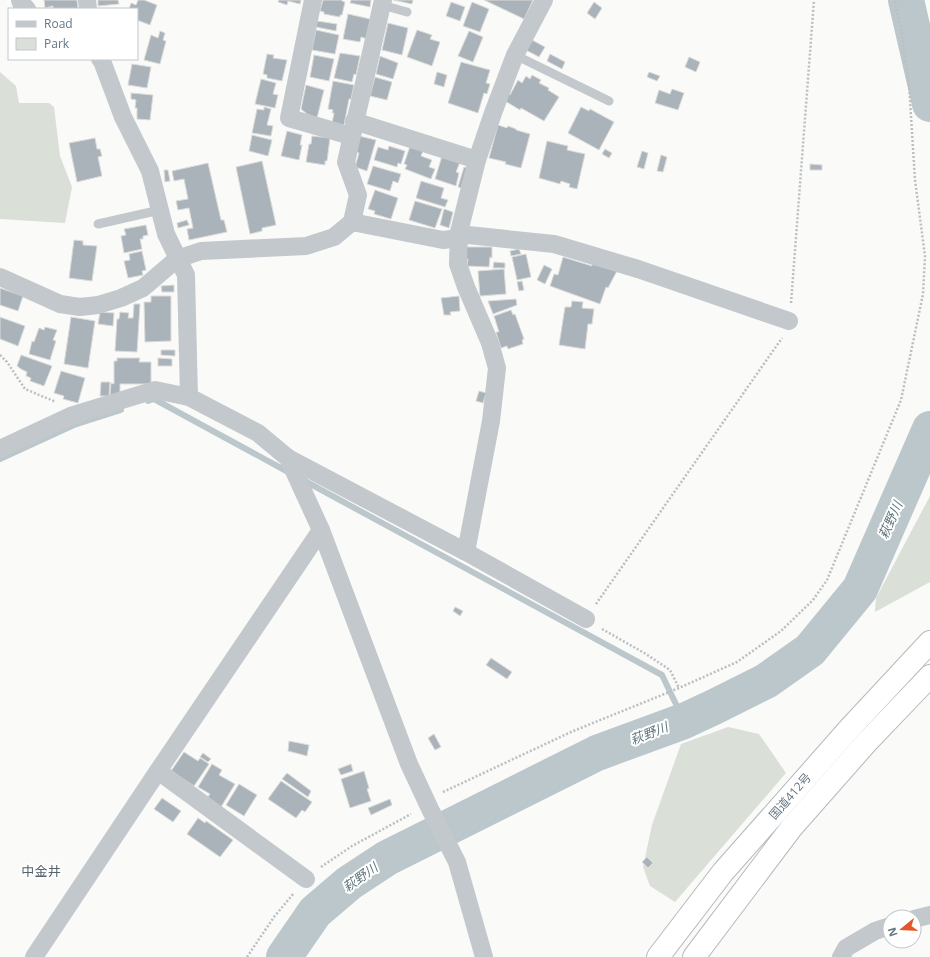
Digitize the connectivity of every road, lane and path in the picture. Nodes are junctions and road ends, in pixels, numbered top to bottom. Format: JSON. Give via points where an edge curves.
{"nodes":[{"id":1,"x":20,"y":0,"type":"edge"},
{"id":2,"x":313,"y":0,"type":"edge"},
{"id":3,"x":544,"y":0,"type":"edge"},
{"id":4,"x":814,"y":0,"type":"edge"},
{"id":5,"x":894,"y":0,"type":"edge"},
{"id":6,"x":383,"y":2,"type":"edge"},
{"id":7,"x":26,"y":8,"type":"edge"},
{"id":8,"x":408,"y":12,"type":"dead end"},
{"id":9,"x":515,"y":55,"type":"junction"},
{"id":10,"x":101,"y":60,"type":"edge"},
{"id":11,"x":610,"y":101,"type":"dead end"},
{"id":12,"x":353,"y":129,"type":"junction"},
{"id":13,"x":477,"y":160,"type":"junction"},
{"id":14,"x":160,"y":210,"type":"junction"},
{"id":15,"x":352,"y":222,"type":"junction"},
{"id":16,"x":98,"y":224,"type":"dead end"},
{"id":17,"x":459,"y":238,"type":"junction"},
{"id":18,"x":177,"y":259,"type":"junction"},
{"id":19,"x":0,"y":277,"type":"edge"},
{"id":20,"x":790,"y":321,"type":"junction"},
{"id":21,"x":0,"y":355,"type":"edge"},
{"id":22,"x":189,"y":397,"type":"junction"},
{"id":23,"x":73,"y":415,"type":"junction"},
{"id":24,"x":0,"y":449,"type":"edge"},
{"id":25,"x":288,"y":458,"type":"junction"},
{"id":26,"x":321,"y":530,"type":"junction"},
{"id":27,"x":466,"y":552,"type":"junction"},
{"id":28,"x":586,"y":619,"type":"junction"},
{"id":29,"x":930,"y":642,"type":"edge"},
{"id":30,"x":930,"y":676,"type":"edge"},
{"id":31,"x":679,"y":688,"type":"junction"},
{"id":32,"x":158,"y":771,"type":"junction"},
{"id":33,"x":428,"y":804,"type":"junction"},
{"id":34,"x":306,"y":879,"type":"junction"},
{"id":35,"x":882,"y":929,"type":"edge"},
{"id":36,"x":34,"y":957,"type":"edge"},
{"id":37,"x":247,"y":957,"type":"edge"},
{"id":38,"x":484,"y":957,"type":"edge"},
{"id":39,"x":658,"y":957,"type":"edge"},
{"id":40,"x":694,"y":957,"type":"edge"},
{"id":41,"x":841,"y":957,"type":"edge"}],
"edges":[{"from":1,"to":7,"type":"street"},
{"from":2,"to":12,"type":"street","via":[[296,52],[289,118]]},
{"from":3,"to":9,"type":"street"},
{"from":4,"to":20,"type":"path"},
{"from":5,"to":31,"type":"path","via":[[909,84],[915,180],[925,256],[923,294],[901,400],[827,580],[813,600],[782,631],[737,662]]},
{"from":6,"to":8,"type":"lane"},
{"from":6,"to":12,"type":"street"},
{"from":9,"to":11,"type":"lane"},
{"from":9,"to":13,"type":"street"},
{"from":10,"to":14,"type":"street","via":[[123,116],[150,171]]},
{"from":12,"to":13,"type":"street"},
{"from":12,"to":15,"type":"street","via":[[346,162],[358,195]]},
{"from":13,"to":17,"type":"street"},
{"from":14,"to":16,"type":"lane"},
{"from":14,"to":18,"type":"street","via":[[166,234]]},
{"from":15,"to":17,"type":"street","via":[[443,240]]},
{"from":15,"to":18,"type":"street","via":[[334,237],[306,246],[201,251]]},
{"from":17,"to":20,"type":"street","via":[[468,235],[554,244],[638,269]]},
{"from":17,"to":27,"type":"street","via":[[458,264],[490,343],[497,368],[491,421]]},
{"from":18,"to":19,"type":"street","via":[[143,288],[98,305],[80,307],[60,304]]},
{"from":18,"to":22,"type":"street","via":[[186,275]]},
{"from":20,"to":28,"type":"path","via":[[781,340]]},
{"from":21,"to":23,"type":"path","via":[[25,390],[65,406]]},
{"from":22,"to":23,"type":"street","via":[[155,390]]},
{"from":22,"to":25,"type":"street","via":[[258,433]]},
{"from":23,"to":24,"type":"street"},
{"from":25,"to":26,"type":"street"},
{"from":25,"to":27,"type":"street"},
{"from":26,"to":32,"type":"street"},
{"from":26,"to":33,"type":"street","via":[[409,764]]},
{"from":27,"to":28,"type":"street"},
{"from":28,"to":31,"type":"path","via":[[670,670]]},
{"from":29,"to":39,"type":"highway","name":"国道412号","via":[[723,872]]},
{"from":30,"to":40,"type":"highway","name":"国道412号","via":[[866,743],[792,827]]},
{"from":31,"to":33,"type":"path","via":[[571,732]]},
{"from":32,"to":34,"type":"street"},
{"from":32,"to":36,"type":"street"},
{"from":33,"to":34,"type":"path","via":[[352,846]]},
{"from":33,"to":38,"type":"street","via":[[457,862]]},
{"from":34,"to":37,"type":"path","via":[[274,917]]},
{"from":35,"to":41,"type":"street","via":[[846,948]]}]}
